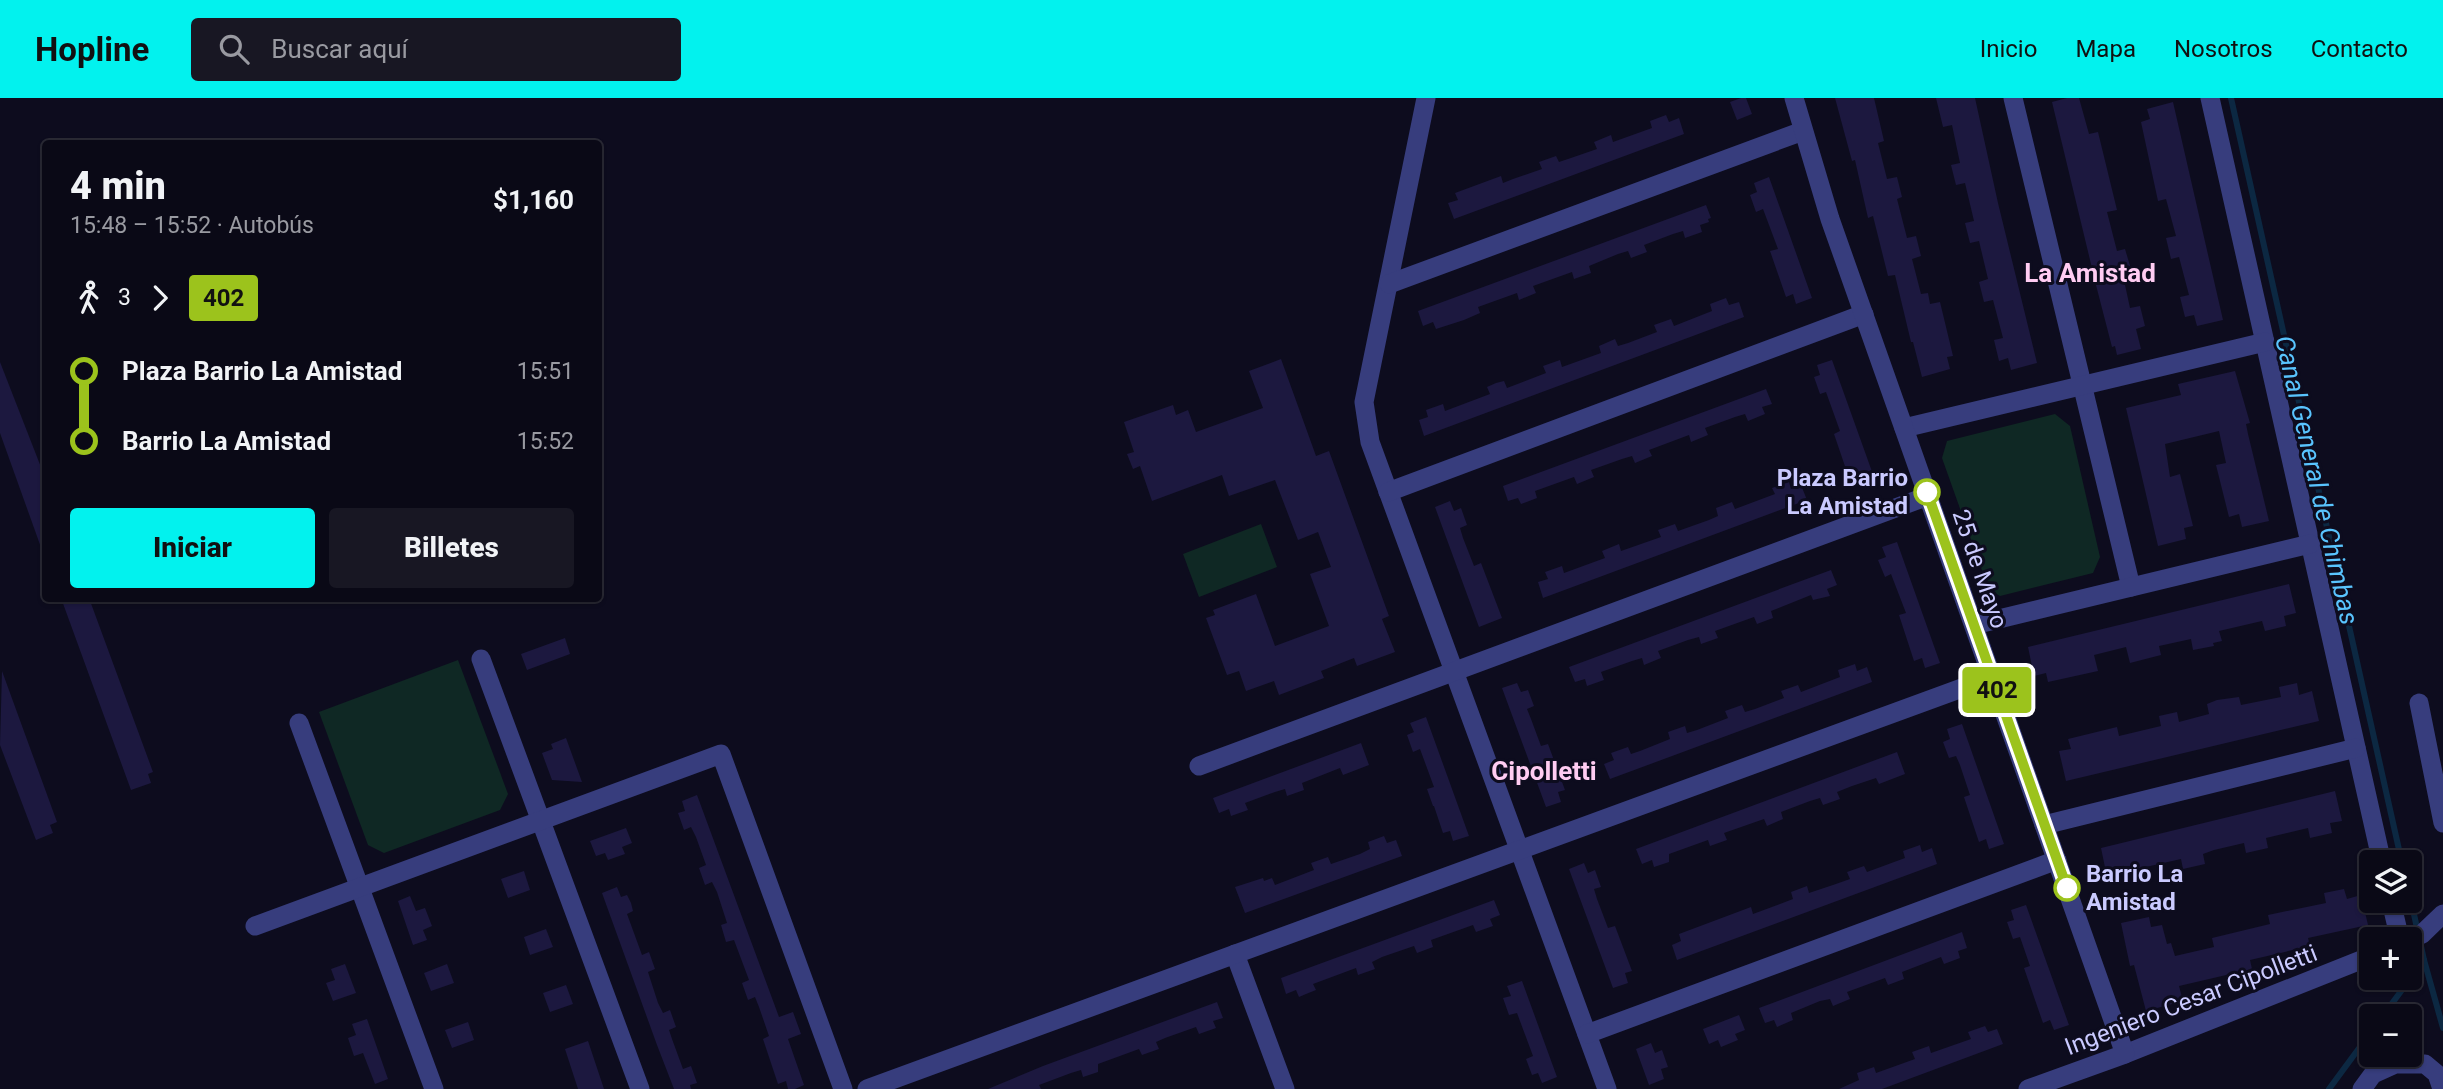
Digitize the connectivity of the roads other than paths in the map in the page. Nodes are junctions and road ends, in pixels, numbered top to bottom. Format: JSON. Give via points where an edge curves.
{"nodes":[{"id":1,"x":1426,"y":98,"type":"edge"},
{"id":2,"x":1794,"y":98,"type":"edge"},
{"id":3,"x":2013,"y":98,"type":"edge"},
{"id":4,"x":2210,"y":98,"type":"edge"},
{"id":5,"x":1803,"y":131,"type":"junction"},
{"id":6,"x":1389,"y":284,"type":"junction"},
{"id":7,"x":1864,"y":314,"type":"junction"},
{"id":8,"x":2265,"y":342,"type":"junction"},
{"id":9,"x":2082,"y":385,"type":"junction"},
{"id":10,"x":1904,"y":428,"type":"junction"},
{"id":11,"x":1388,"y":492,"type":"junction"},
{"id":12,"x":1928,"y":496,"type":"junction"},
{"id":13,"x":2310,"y":544,"type":"junction"},
{"id":14,"x":2131,"y":587,"type":"junction"},
{"id":15,"x":1974,"y":625,"type":"junction"},
{"id":16,"x":481,"y":659,"type":"dead end"},
{"id":17,"x":1454,"y":672,"type":"junction"},
{"id":18,"x":1992,"y":677,"type":"junction"},
{"id":19,"x":2419,"y":703,"type":"dead end"},
{"id":20,"x":299,"y":723,"type":"dead end"},
{"id":21,"x":2356,"y":748,"type":"junction"},
{"id":22,"x":1199,"y":766,"type":"dead end"},
{"id":23,"x":541,"y":821,"type":"junction"},
{"id":24,"x":2443,"y":823,"type":"edge"},
{"id":25,"x":2044,"y":825,"type":"junction"},
{"id":26,"x":1519,"y":850,"type":"junction"},
{"id":27,"x":2379,"y":850,"type":"edge"},
{"id":28,"x":2057,"y":860,"type":"junction"},
{"id":29,"x":359,"y":887,"type":"junction"},
{"id":30,"x":2443,"y":914,"type":"edge"},
{"id":31,"x":255,"y":926,"type":"dead end"},
{"id":32,"x":2422,"y":930,"type":"edge"},
{"id":33,"x":1235,"y":954,"type":"junction"},
{"id":34,"x":2359,"y":961,"type":"edge"},
{"id":35,"x":1587,"y":1034,"type":"junction"},
{"id":36,"x":2125,"y":1054,"type":"junction"},
{"id":37,"x":434,"y":1089,"type":"edge"},
{"id":38,"x":640,"y":1089,"type":"edge"},
{"id":39,"x":844,"y":1089,"type":"edge"},
{"id":40,"x":867,"y":1089,"type":"edge"},
{"id":41,"x":1285,"y":1089,"type":"edge"},
{"id":42,"x":1607,"y":1089,"type":"edge"},
{"id":43,"x":2028,"y":1089,"type":"edge"},
{"id":44,"x":2362,"y":1089,"type":"edge"},
{"id":45,"x":2442,"y":1089,"type":"edge"}],
"edges":[{"from":1,"to":6,"type":"street"},
{"from":2,"to":5,"type":"street","name":"25 de Mayo"},
{"from":3,"to":9,"type":"street"},
{"from":4,"to":8,"type":"street"},
{"from":5,"to":6,"type":"street"},
{"from":5,"to":7,"type":"street","name":"25 de Mayo"},
{"from":6,"to":11,"type":"street","via":[[1364,402],[1368,433]]},
{"from":7,"to":10,"type":"street","name":"25 de Mayo"},
{"from":7,"to":11,"type":"street"},
{"from":8,"to":9,"type":"street"},
{"from":8,"to":13,"type":"street"},
{"from":9,"to":10,"type":"street"},
{"from":9,"to":14,"type":"street"},
{"from":10,"to":12,"type":"street","name":"25 de Mayo"},
{"from":11,"to":17,"type":"street"},
{"from":12,"to":15,"type":"street","name":"25 de Mayo"},
{"from":12,"to":17,"type":"street"},
{"from":13,"to":14,"type":"street"},
{"from":13,"to":21,"type":"street"},
{"from":14,"to":15,"type":"street"},
{"from":15,"to":18,"type":"street","name":"25 de Mayo"},
{"from":16,"to":23,"type":"street"},
{"from":17,"to":22,"type":"street"},
{"from":17,"to":26,"type":"street"},
{"from":18,"to":25,"type":"street","name":"25 de Mayo"},
{"from":18,"to":26,"type":"street"},
{"from":19,"to":24,"type":"street"},
{"from":20,"to":29,"type":"street"},
{"from":21,"to":25,"type":"street"},
{"from":21,"to":27,"type":"street"},
{"from":23,"to":29,"type":"street"},
{"from":23,"to":38,"type":"street"},
{"from":23,"to":39,"type":"street","via":[[721,754]]},
{"from":25,"to":28,"type":"street","name":"25 de Mayo"},
{"from":26,"to":33,"type":"street"},
{"from":26,"to":35,"type":"street"},
{"from":28,"to":35,"type":"street"},
{"from":28,"to":36,"type":"street","name":"25 de Mayo"},
{"from":29,"to":31,"type":"street"},
{"from":29,"to":37,"type":"street"},
{"from":30,"to":32,"type":"street"},
{"from":33,"to":40,"type":"street"},
{"from":33,"to":41,"type":"street"},
{"from":34,"to":36,"type":"street","name":"Ingeniero Cesar Cipolletti"},
{"from":35,"to":42,"type":"street"},
{"from":36,"to":43,"type":"street","name":"Ingeniero Cesar Cipolletti"},
{"from":44,"to":45,"type":"street","via":[[2373,1073],[2395,1064],[2425,1064],[2437,1074]]}]}
